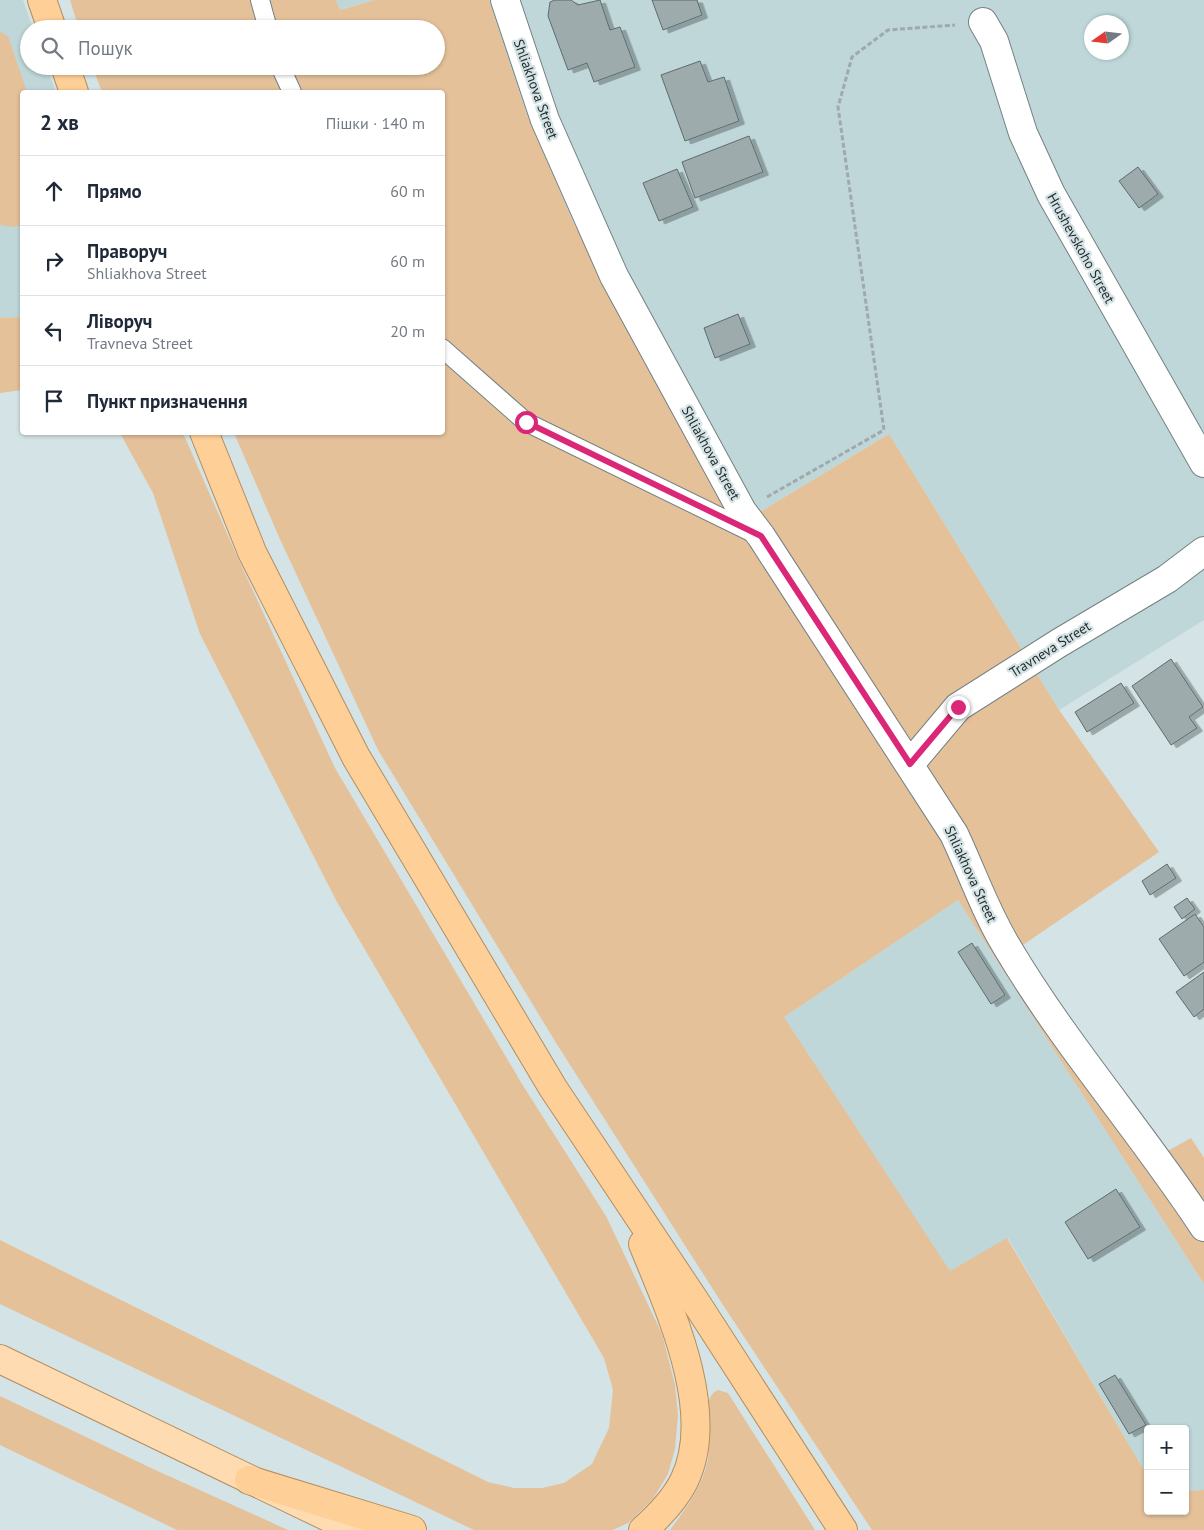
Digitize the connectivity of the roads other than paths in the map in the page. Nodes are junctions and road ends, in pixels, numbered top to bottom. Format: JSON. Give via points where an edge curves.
{"nodes":[{"id":1,"x":42,"y":0,"type":"edge"},
{"id":2,"x":260,"y":0,"type":"edge"},
{"id":3,"x":505,"y":0,"type":"edge"},
{"id":4,"x":49,"y":20,"type":"edge"},
{"id":5,"x":266,"y":20,"type":"edge"},
{"id":6,"x":983,"y":22,"type":"road end"},
{"id":7,"x":68,"y":75,"type":"edge"},
{"id":8,"x":284,"y":75,"type":"edge"},
{"id":9,"x":73,"y":90,"type":"edge"},
{"id":10,"x":291,"y":90,"type":"edge"},
{"id":11,"x":445,"y":351,"type":"edge"},
{"id":12,"x":205,"y":435,"type":"edge"},
{"id":13,"x":1204,"y":463,"type":"edge"},
{"id":14,"x":761,"y":536,"type":"junction"},
{"id":15,"x":1204,"y":551,"type":"edge"},
{"id":16,"x":910,"y":764,"type":"junction"},
{"id":17,"x":622,"y":1191,"type":"junction"},
{"id":18,"x":1204,"y":1227,"type":"edge"},
{"id":19,"x":0,"y":1359,"type":"edge"},
{"id":20,"x":249,"y":1480,"type":"junction"},
{"id":21,"x":356,"y":1530,"type":"edge"},
{"id":22,"x":412,"y":1530,"type":"edge"},
{"id":23,"x":642,"y":1530,"type":"edge"},
{"id":24,"x":843,"y":1530,"type":"edge"}],
"edges":[{"from":1,"to":4,"type":"highway"},
{"from":2,"to":5,"type":"lane"},
{"from":3,"to":14,"type":"street","name":"Shliakhova Street","via":[[545,120],[614,276],[742,511]]},
{"from":6,"to":13,"type":"street","name":"Hrushevskoho Street","via":[[994,41],[1023,133],[1051,194]]},
{"from":7,"to":9,"type":"highway"},
{"from":8,"to":10,"type":"lane"},
{"from":11,"to":14,"type":"lane","via":[[526,422]]},
{"from":12,"to":17,"type":"highway","via":[[252,552],[356,757],[553,1088]]},
{"from":14,"to":16,"type":"street","name":"Shliakhova Street"},
{"from":15,"to":16,"type":"street","name":"Travneva Street","via":[[1167,579],[958,707]]},
{"from":16,"to":18,"type":"street","name":"Shliakhova Street","via":[[954,834],[984,906],[1007,948],[1077,1053],[1130,1121]]},
{"from":17,"to":23,"type":"highway","via":[[676,1328],[690,1375],[695,1414],[694,1447],[685,1480],[665,1510]]},
{"from":17,"to":24,"type":"highway"},
{"from":19,"to":20,"type":"main road"},
{"from":20,"to":21,"type":"main road"},
{"from":20,"to":22,"type":"highway"}]}
